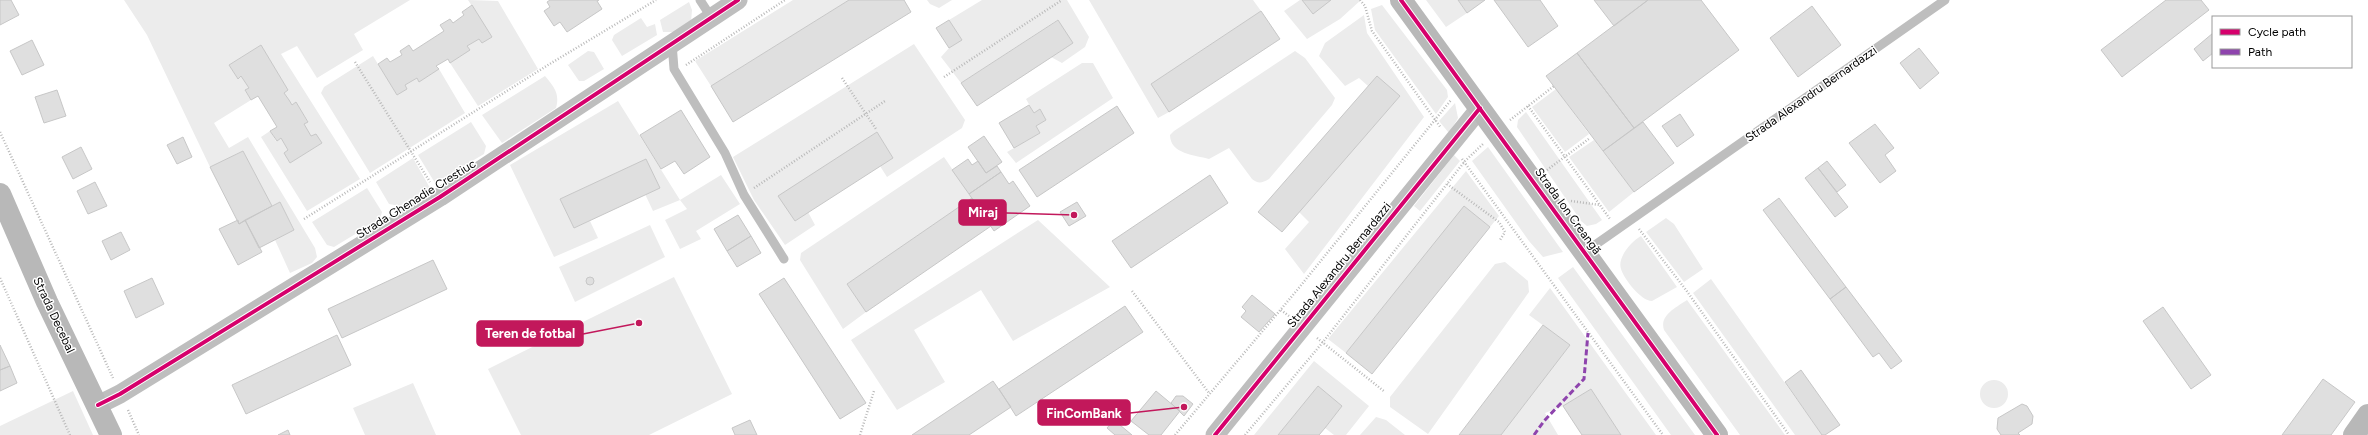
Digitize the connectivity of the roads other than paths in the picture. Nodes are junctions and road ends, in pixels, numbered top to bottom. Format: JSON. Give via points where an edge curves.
{"nodes":[{"id":1,"x":700,"y":0,"type":"edge"},
{"id":2,"x":738,"y":0,"type":"edge"},
{"id":3,"x":1401,"y":0,"type":"edge"},
{"id":4,"x":1945,"y":0,"type":"edge"},
{"id":5,"x":711,"y":17,"type":"junction"},
{"id":6,"x":672,"y":43,"type":"junction"},
{"id":7,"x":1480,"y":108,"type":"junction"},
{"id":8,"x":1676,"y":189,"type":"joint"},
{"id":9,"x":0,"y":194,"type":"edge"},
{"id":10,"x":1585,"y":252,"type":"junction"},
{"id":11,"x":784,"y":259,"type":"dead end"},
{"id":12,"x":98,"y":405,"type":"junction"},
{"id":13,"x":2368,"y":415,"type":"edge"},
{"id":14,"x":111,"y":435,"type":"edge"},
{"id":15,"x":1215,"y":435,"type":"edge"},
{"id":16,"x":1717,"y":435,"type":"edge"},
{"id":17,"x":2354,"y":435,"type":"edge"}],
"edges":[{"from":1,"to":5,"type":"lane"},
{"from":2,"to":5,"type":"street","name":"Strada Ghenadie Crestiuc"},
{"from":3,"to":7,"type":"street","name":"Strada Ion Creangă"},
{"from":4,"to":8,"type":"lane","name":"Strada Alexandru Bernardazzi"},
{"from":5,"to":6,"type":"street","name":"Strada Ghenadie Crestiuc"},
{"from":6,"to":11,"type":"lane","via":[[675,71],[725,153],[744,195]]},
{"from":6,"to":12,"type":"street","name":"Strada Ghenadie Crestiuc","via":[[440,197],[120,394]]},
{"from":7,"to":10,"type":"street","name":"Strada Ion Creangă"},
{"from":7,"to":15,"type":"street","name":"Strada Alexandru Bernardazzi"},
{"from":8,"to":10,"type":"lane","name":"Strada Ion Creangă"},
{"from":9,"to":12,"type":"street","name":"Strada Decebal","via":[[47,302]]},
{"from":10,"to":16,"type":"street","name":"Strada Ion Creangă"},
{"from":12,"to":14,"type":"street","name":"Strada Decebal"},
{"from":13,"to":17,"type":"street"}]}
